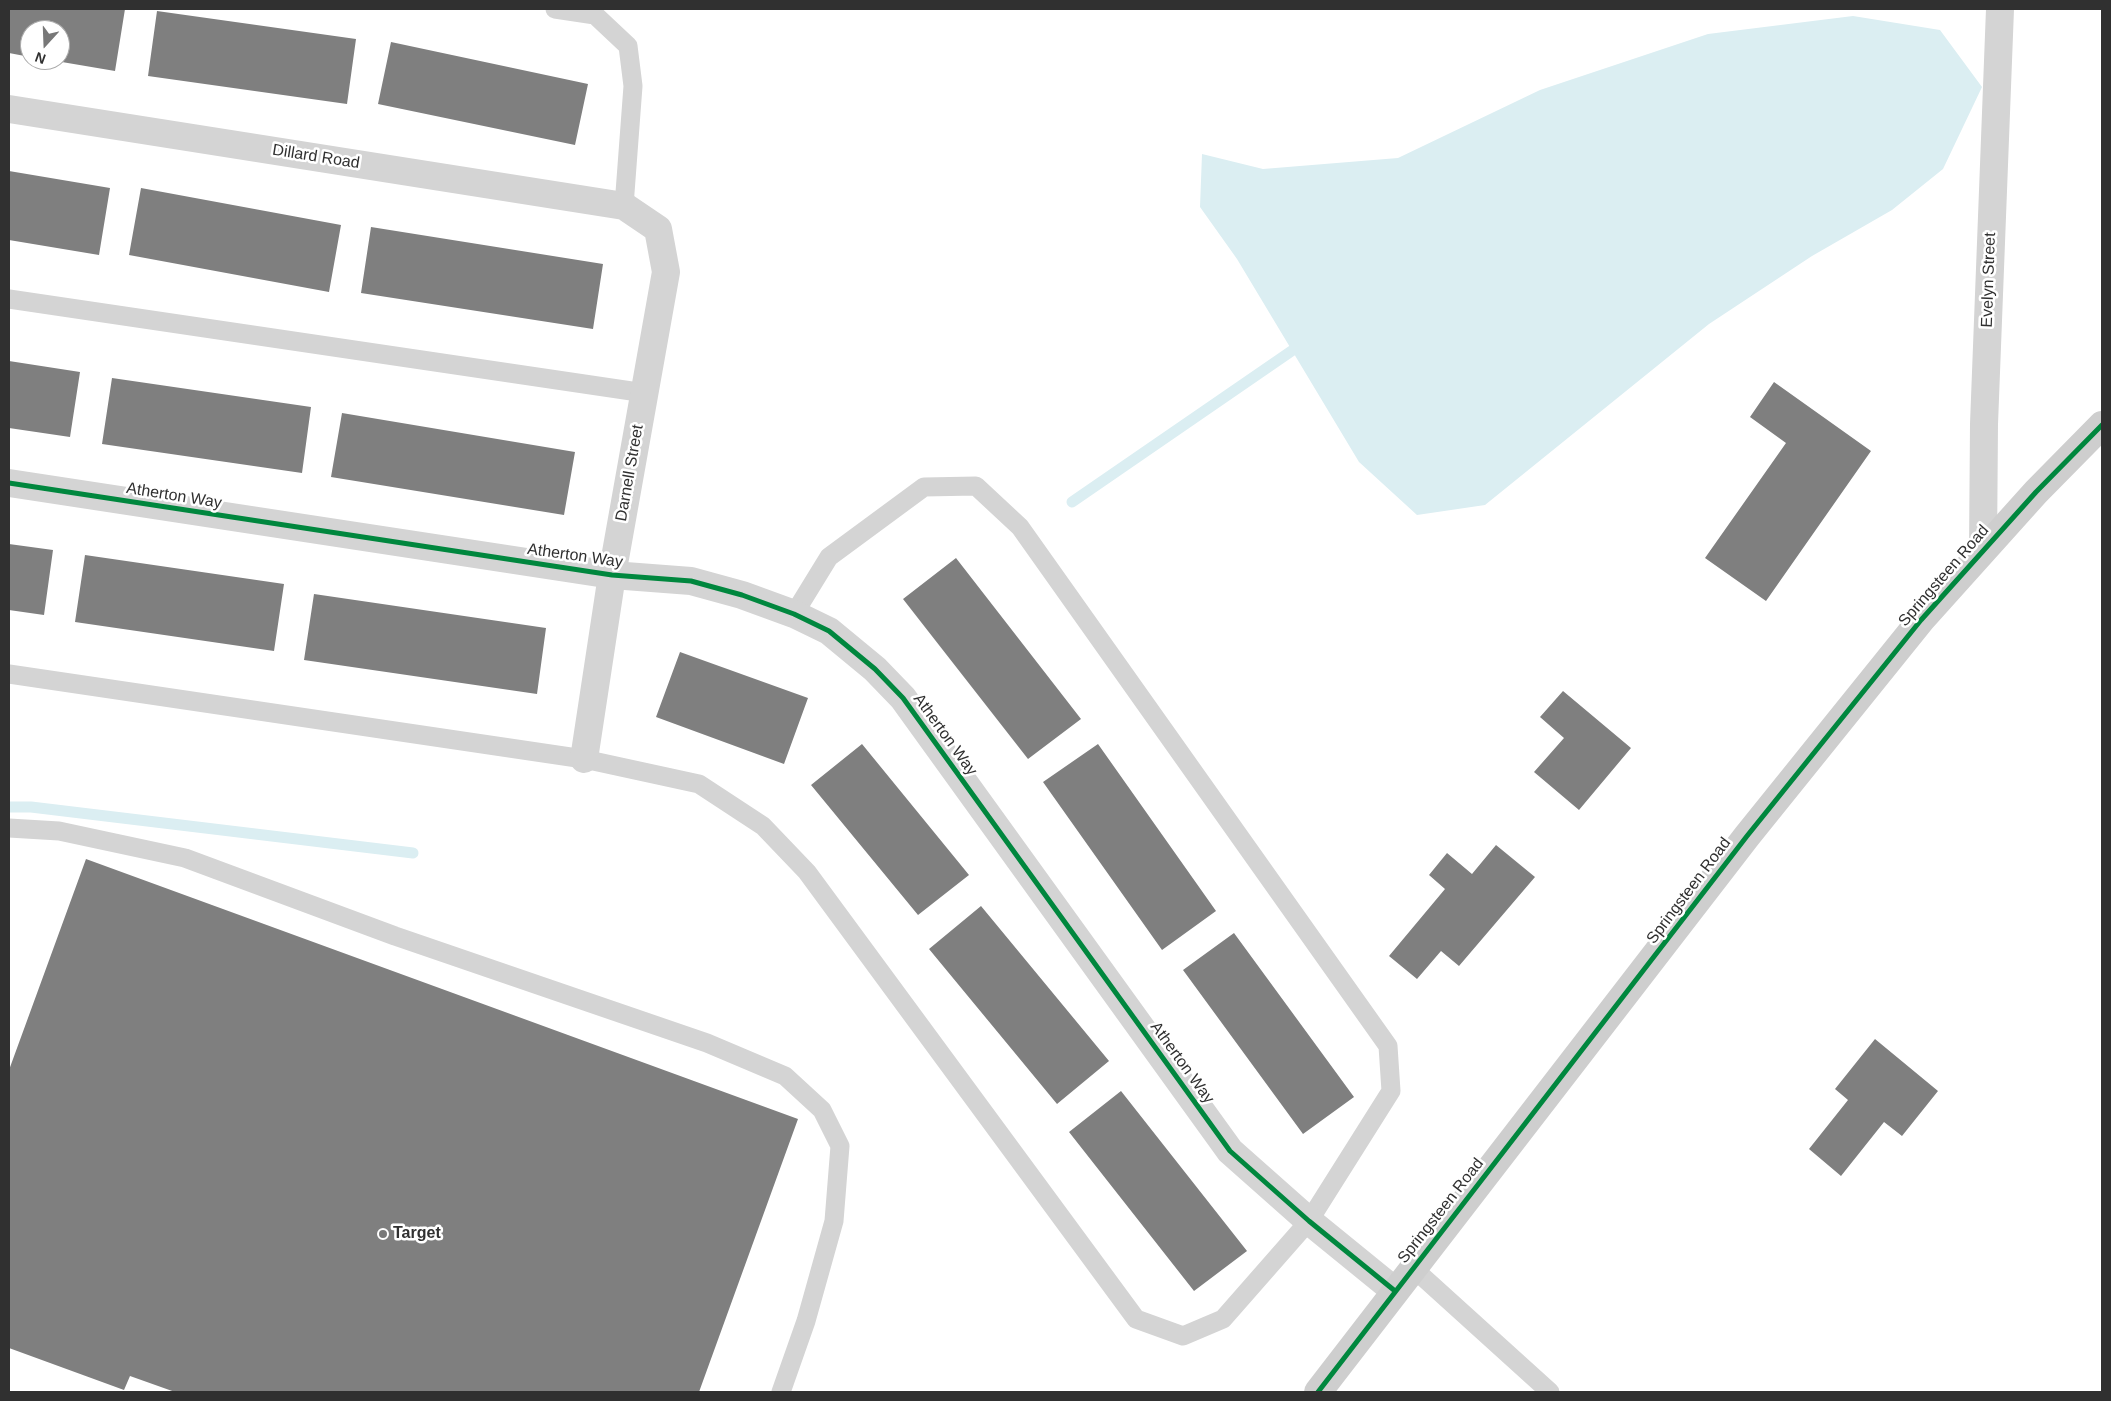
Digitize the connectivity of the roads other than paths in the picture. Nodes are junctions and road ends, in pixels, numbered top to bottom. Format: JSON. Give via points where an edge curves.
{"nodes":[{"id":1,"x":555,"y":9,"type":"edge"},
{"id":2,"x":2000,"y":9,"type":"edge"},
{"id":3,"x":9,"y":109,"type":"edge"},
{"id":4,"x":624,"y":206,"type":"junction"},
{"id":5,"x":9,"y":299,"type":"edge"},
{"id":6,"x":645,"y":393,"type":"junction"},
{"id":7,"x":2102,"y":425,"type":"edge"},
{"id":8,"x":9,"y":483,"type":"edge"},
{"id":9,"x":1983,"y":550,"type":"junction"},
{"id":10,"x":612,"y":575,"type":"junction"},
{"id":11,"x":794,"y":614,"type":"junction"},
{"id":12,"x":9,"y":674,"type":"edge"},
{"id":13,"x":584,"y":759,"type":"junction"},
{"id":14,"x":9,"y":828,"type":"edge"},
{"id":15,"x":1309,"y":1221,"type":"junction"},
{"id":16,"x":1413,"y":1268,"type":"junction"},
{"id":17,"x":1395,"y":1290,"type":"junction"},
{"id":18,"x":781,"y":1392,"type":"edge"},
{"id":19,"x":1318,"y":1392,"type":"edge"},
{"id":20,"x":1550,"y":1392,"type":"edge"}],
"edges":[{"from":1,"to":4,"type":"lane","via":[[595,15],[628,46],[633,86]]},
{"from":2,"to":9,"type":"street","name":"Evelyn Street","via":[[1984,424]]},
{"from":3,"to":4,"type":"street","name":"Dillard Road"},
{"from":4,"to":6,"type":"street","name":"Darnell Street","via":[[658,229],[666,272]]},
{"from":5,"to":6,"type":"lane"},
{"from":6,"to":10,"type":"street","name":"Darnell Street"},
{"from":7,"to":9,"type":"street","name":"Springsteen Road"},
{"from":8,"to":10,"type":"street","name":"Atherton Way"},
{"from":9,"to":16,"type":"street","name":"Springsteen Road","via":[[1921,620],[1747,836]]},
{"from":10,"to":11,"type":"street","name":"Atherton Way","via":[[691,581]]},
{"from":10,"to":13,"type":"street","name":"Darnell Street"},
{"from":11,"to":15,"type":"street","name":"Atherton Way","via":[[828,631],[903,698],[1230,1151]]},
{"from":11,"to":15,"type":"lane","via":[[829,558],[924,487],[976,486],[1020,527],[1388,1046],[1391,1091]]},
{"from":12,"to":13,"type":"lane"},
{"from":13,"to":15,"type":"lane","via":[[699,784],[763,826],[806,872],[1136,1319],[1183,1336],[1222,1319]]},
{"from":14,"to":18,"type":"lane","via":[[59,830],[185,858],[395,936],[707,1043],[786,1076],[822,1110],[840,1146],[834,1221],[806,1321]]},
{"from":15,"to":17,"type":"street","name":"Atherton Way"},
{"from":16,"to":17,"type":"street","name":"Springsteen Road"},
{"from":16,"to":20,"type":"lane"},
{"from":17,"to":19,"type":"street","name":"Springsteen Road"}]}
